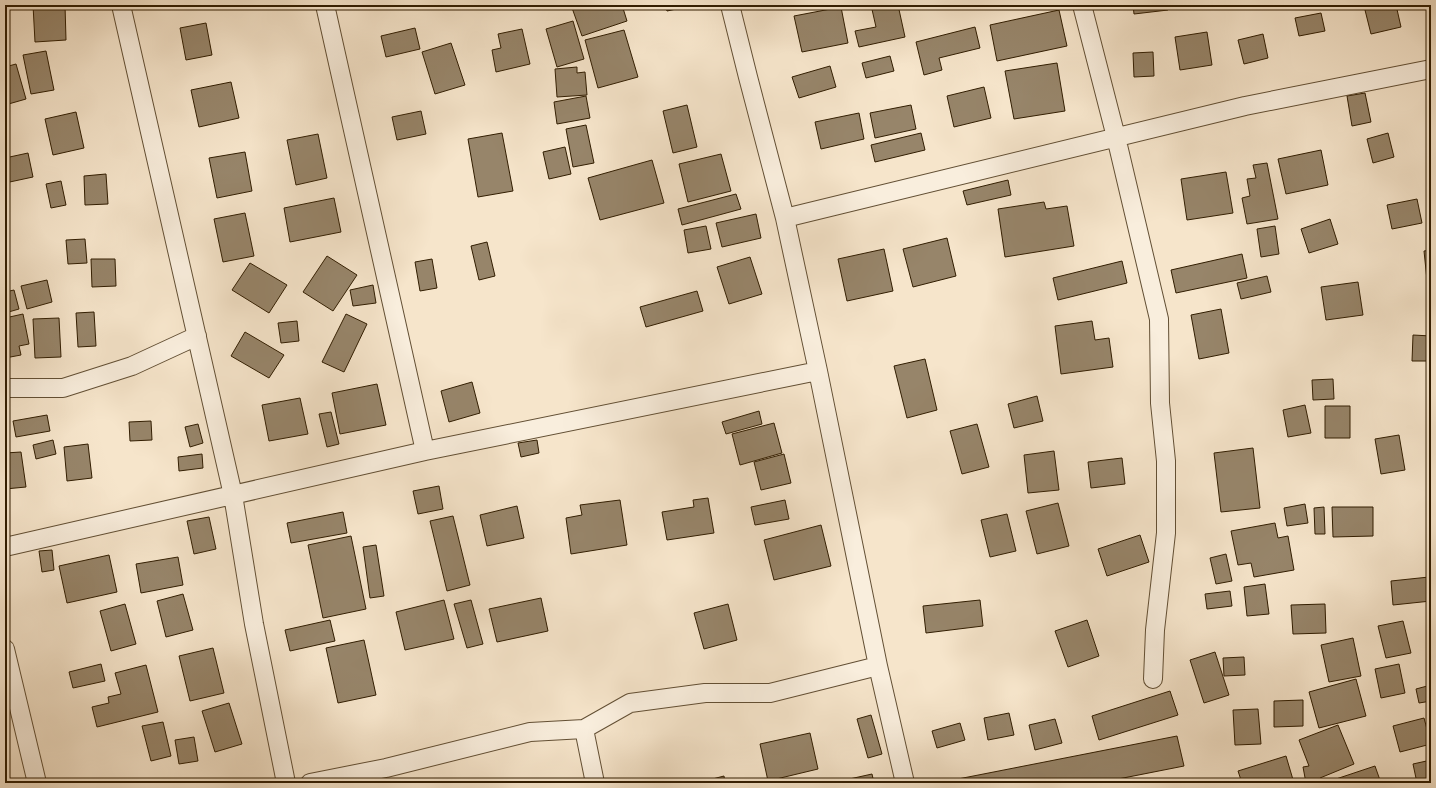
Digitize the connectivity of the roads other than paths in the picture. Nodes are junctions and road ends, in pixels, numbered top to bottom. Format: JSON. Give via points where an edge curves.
{"nodes":[{"id":1,"x":121,"y":5,"type":"edge"},
{"id":2,"x":325,"y":5,"type":"edge"},
{"id":3,"x":730,"y":5,"type":"edge"},
{"id":4,"x":1082,"y":5,"type":"edge"},
{"id":5,"x":1431,"y":69,"type":"edge"},
{"id":6,"x":1116,"y":137,"type":"junction"},
{"id":7,"x":785,"y":218,"type":"junction"},
{"id":8,"x":197,"y":336,"type":"junction"},
{"id":9,"x":818,"y":371,"type":"junction"},
{"id":10,"x":5,"y":388,"type":"edge"},
{"id":11,"x":425,"y":451,"type":"junction"},
{"id":12,"x":233,"y":495,"type":"junction"},
{"id":13,"x":5,"y":547,"type":"edge"},
{"id":14,"x":5,"y":649,"type":"edge"},
{"id":15,"x":878,"y":666,"type":"junction"},
{"id":16,"x":1153,"y":679,"type":"dead end"},
{"id":17,"x":584,"y":730,"type":"junction"},
{"id":18,"x":37,"y":783,"type":"edge"},
{"id":19,"x":286,"y":783,"type":"edge"},
{"id":20,"x":310,"y":783,"type":"edge"},
{"id":21,"x":595,"y":783,"type":"edge"},
{"id":22,"x":906,"y":783,"type":"edge"}],
"edges":[{"from":1,"to":8,"type":"street"},
{"from":2,"to":11,"type":"street"},
{"from":3,"to":7,"type":"street"},
{"from":4,"to":6,"type":"street"},
{"from":5,"to":6,"type":"street","via":[[1246,106]]},
{"from":6,"to":7,"type":"street"},
{"from":6,"to":16,"type":"street","via":[[1159,319],[1160,403],[1166,461],[1166,534]]},
{"from":7,"to":9,"type":"street"},
{"from":8,"to":10,"type":"street","via":[[132,366],[63,388]]},
{"from":8,"to":12,"type":"street"},
{"from":9,"to":11,"type":"street"},
{"from":9,"to":15,"type":"street"},
{"from":11,"to":12,"type":"street"},
{"from":12,"to":13,"type":"street"},
{"from":12,"to":19,"type":"street","via":[[254,624]]},
{"from":14,"to":18,"type":"street"},
{"from":15,"to":17,"type":"street","via":[[770,693],[705,693],[630,703]]},
{"from":15,"to":22,"type":"street"},
{"from":17,"to":20,"type":"street","via":[[530,732],[386,768]]},
{"from":17,"to":21,"type":"street"}]}
